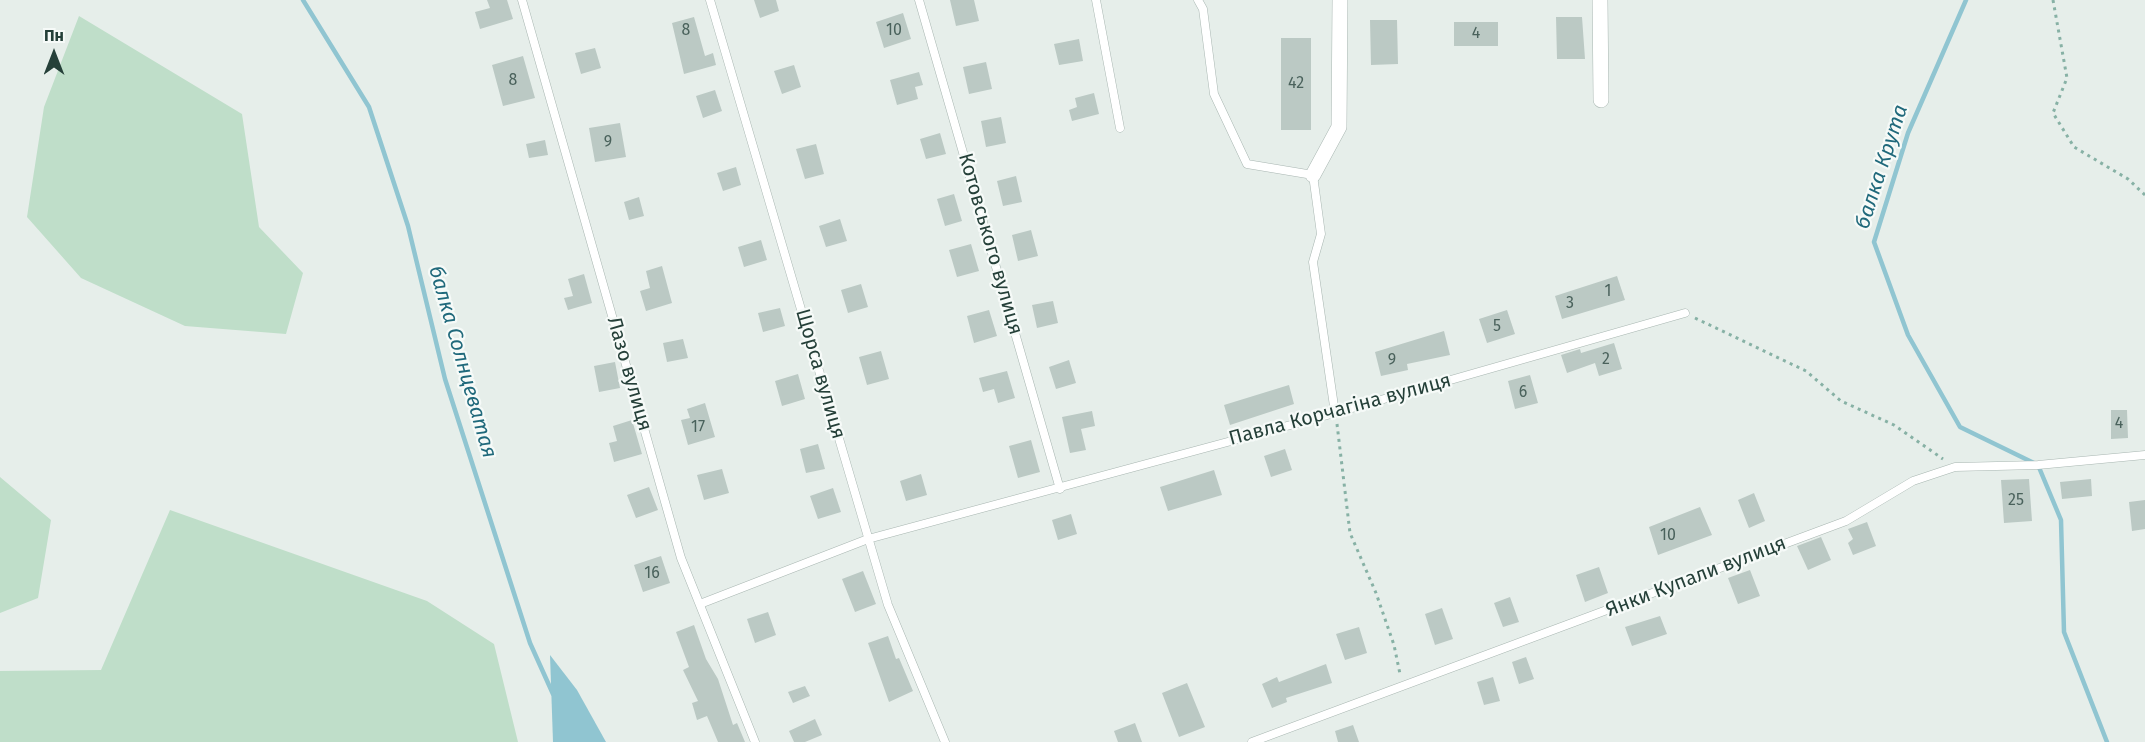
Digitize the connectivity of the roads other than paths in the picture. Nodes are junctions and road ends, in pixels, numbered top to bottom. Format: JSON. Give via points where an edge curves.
{"nodes":[{"id":1,"x":522,"y":0,"type":"edge"},
{"id":2,"x":710,"y":0,"type":"edge"},
{"id":3,"x":919,"y":0,"type":"edge"},
{"id":4,"x":1095,"y":0,"type":"edge"},
{"id":5,"x":1198,"y":0,"type":"edge"},
{"id":6,"x":1340,"y":0,"type":"edge"},
{"id":7,"x":1600,"y":0,"type":"edge"},
{"id":8,"x":1601,"y":100,"type":"dead end"},
{"id":9,"x":1120,"y":128,"type":"dead end"},
{"id":10,"x":1313,"y":175,"type":"junction"},
{"id":11,"x":1685,"y":313,"type":"road end"},
{"id":12,"x":1335,"y":413,"type":"junction"},
{"id":13,"x":2145,"y":455,"type":"edge"},
{"id":14,"x":1060,"y":489,"type":"junction"},
{"id":15,"x":868,"y":538,"type":"junction"},
{"id":16,"x":700,"y":604,"type":"junction"},
{"id":17,"x":755,"y":742,"type":"edge"},
{"id":18,"x":945,"y":742,"type":"edge"},
{"id":19,"x":1252,"y":742,"type":"edge"}],
"edges":[{"from":1,"to":16,"type":"lane","name":"Лазо вулиця","via":[[681,558]]},
{"from":2,"to":15,"type":"lane","name":"Щорса вулиця"},
{"from":3,"to":14,"type":"lane","name":"Котовського вулиця"},
{"from":4,"to":9,"type":"lane"},
{"from":5,"to":10,"type":"lane","via":[[1203,9],[1214,94],[1247,164]]},
{"from":6,"to":10,"type":"street","via":[[1339,127]]},
{"from":7,"to":8,"type":"street"},
{"from":10,"to":12,"type":"lane","via":[[1321,234],[1313,262]]},
{"from":11,"to":12,"type":"lane","name":"Павла Корчагіна вулиця"},
{"from":12,"to":14,"type":"lane","name":"Павла Корчагіна вулиця"},
{"from":13,"to":19,"type":"lane","name":"Янки Купали вулиця","via":[[2038,465],[1955,467],[1913,481],[1846,521]]},
{"from":14,"to":15,"type":"lane","name":"Павла Корчагіна вулиця"},
{"from":15,"to":16,"type":"lane","name":"Павла Корчагіна вулиця"},
{"from":15,"to":18,"type":"lane","name":"Щорса вулиця","via":[[888,605]]},
{"from":16,"to":17,"type":"lane","name":"Лазо вулиця"}]}
